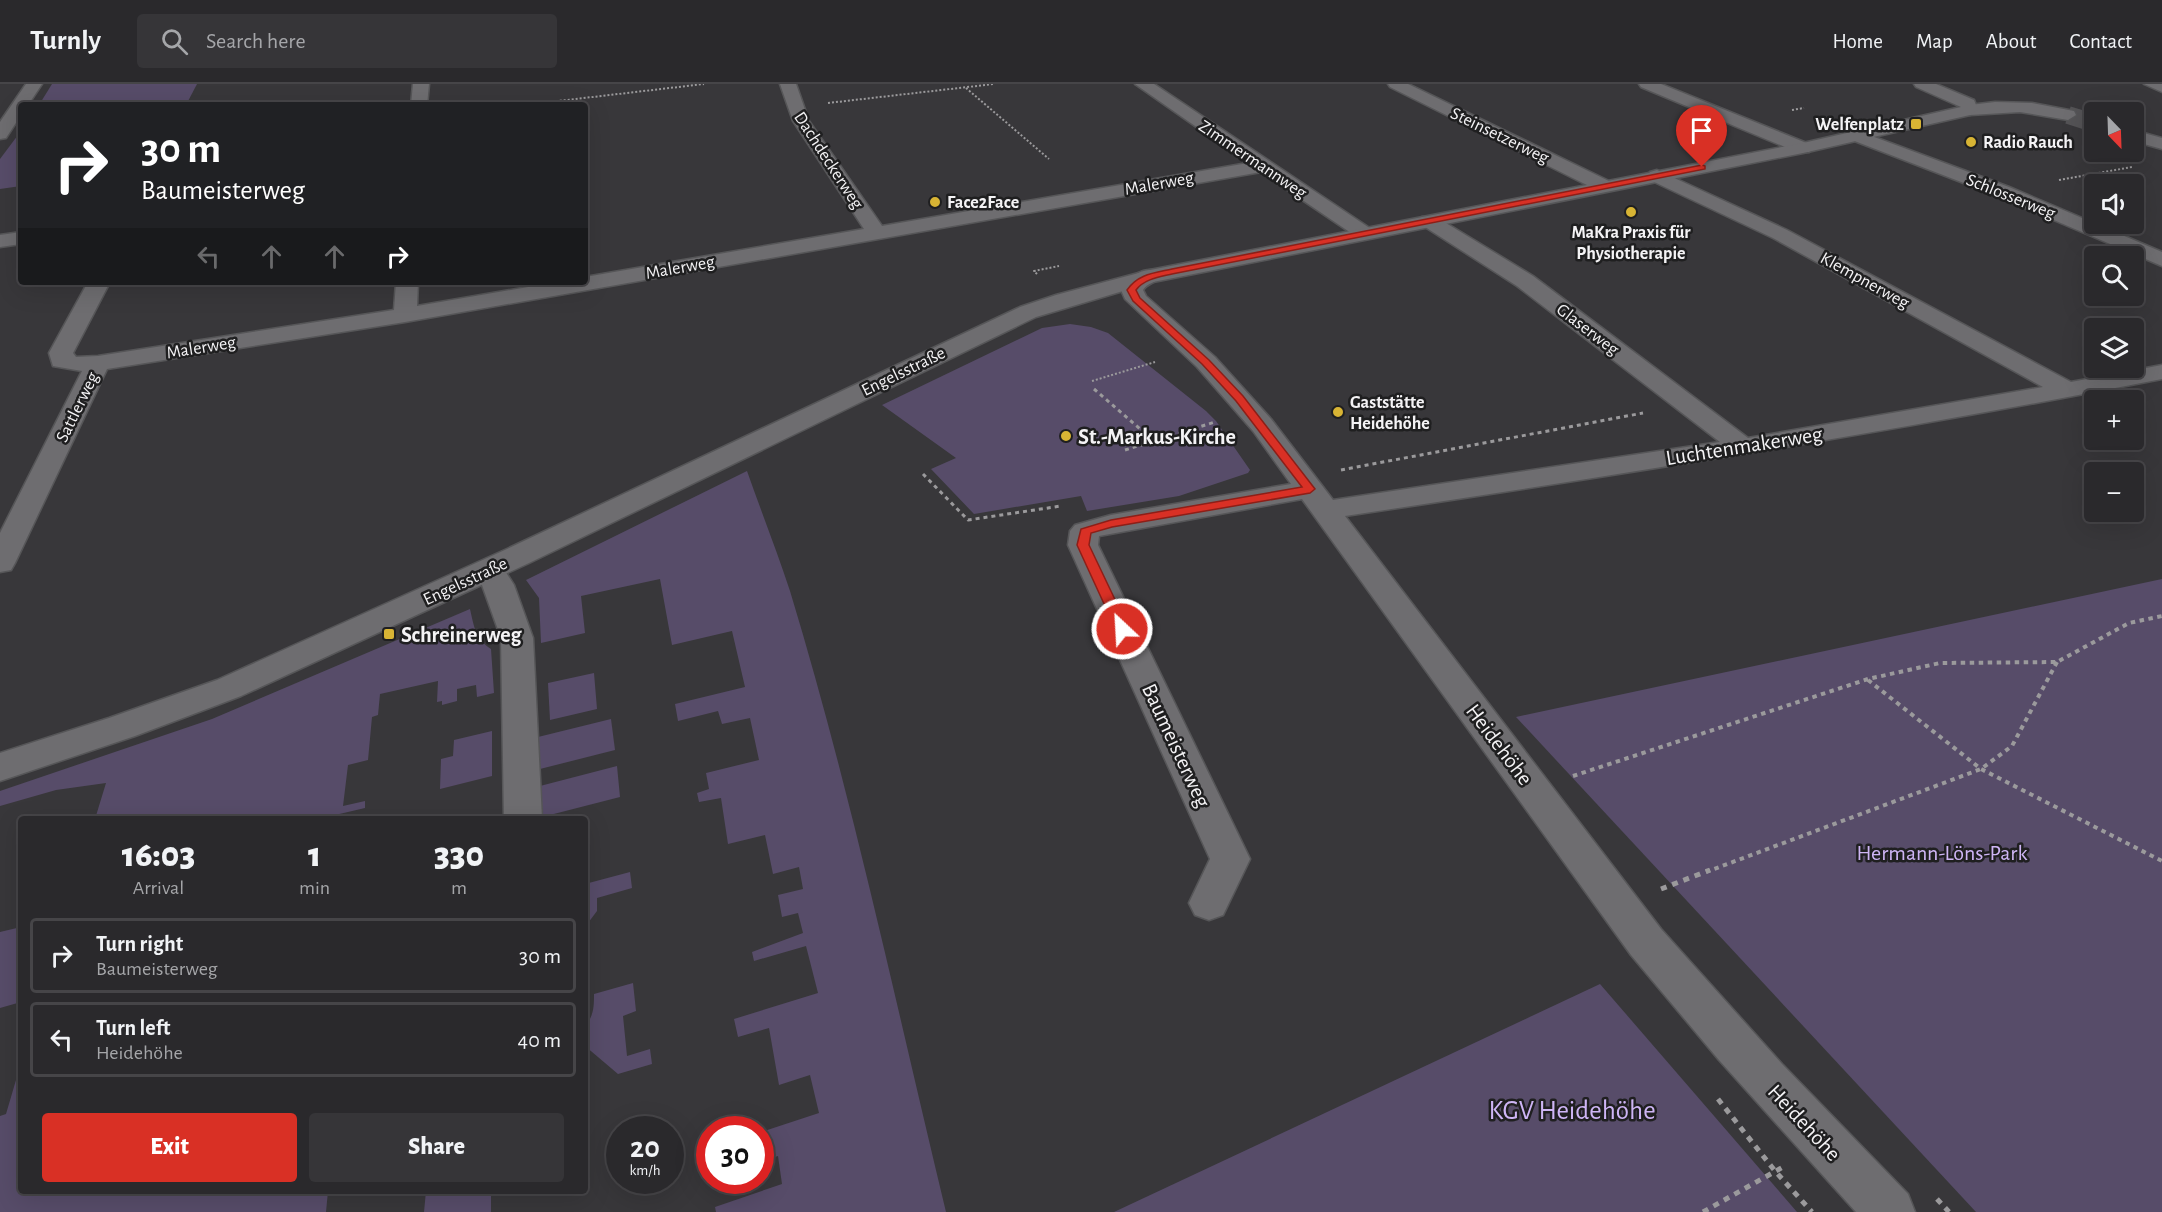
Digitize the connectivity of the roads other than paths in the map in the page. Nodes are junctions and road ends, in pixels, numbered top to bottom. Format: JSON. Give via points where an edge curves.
{"nodes":[{"id":1,"x":34,"y":84,"type":"edge"},
{"id":2,"x":421,"y":84,"type":"edge"},
{"id":3,"x":788,"y":84,"type":"edge"},
{"id":4,"x":1143,"y":84,"type":"edge"},
{"id":5,"x":1396,"y":84,"type":"edge"},
{"id":6,"x":1647,"y":84,"type":"edge"},
{"id":7,"x":1922,"y":84,"type":"edge"},
{"id":8,"x":2150,"y":84,"type":"edge"},
{"id":9,"x":2162,"y":88,"type":"edge"},
{"id":10,"x":22,"y":102,"type":"edge"},
{"id":11,"x":419,"y":102,"type":"edge"},
{"id":12,"x":18,"y":108,"type":"edge"},
{"id":13,"x":1971,"y":110,"type":"junction"},
{"id":14,"x":2068,"y":115,"type":"tunnel mouth"},
{"id":15,"x":0,"y":134,"type":"edge"},
{"id":16,"x":1858,"y":136,"type":"junction"},
{"id":17,"x":2144,"y":138,"type":"edge"},
{"id":18,"x":2162,"y":144,"type":"edge"},
{"id":19,"x":1803,"y":148,"type":"junction"},
{"id":20,"x":1261,"y":166,"type":"junction"},
{"id":21,"x":1657,"y":176,"type":"junction"},
{"id":22,"x":1604,"y":186,"type":"junction"},
{"id":23,"x":1429,"y":221,"type":"junction"},
{"id":24,"x":876,"y":232,"type":"junction"},
{"id":25,"x":1364,"y":233,"type":"junction"},
{"id":26,"x":18,"y":238,"type":"edge"},
{"id":27,"x":0,"y":241,"type":"edge"},
{"id":28,"x":2162,"y":260,"type":"edge"},
{"id":29,"x":1150,"y":276,"type":"junction"},
{"id":30,"x":588,"y":283,"type":"edge"},
{"id":31,"x":97,"y":285,"type":"edge"},
{"id":32,"x":407,"y":285,"type":"edge"},
{"id":33,"x":575,"y":285,"type":"edge"},
{"id":34,"x":405,"y":315,"type":"junction"},
{"id":35,"x":98,"y":363,"type":"junction"},
{"id":36,"x":2162,"y":372,"type":"edge"},
{"id":37,"x":2069,"y":391,"type":"junction"},
{"id":38,"x":1742,"y":446,"type":"junction"},
{"id":39,"x":1324,"y":490,"type":"junction"},
{"id":40,"x":0,"y":563,"type":"edge"},
{"id":41,"x":489,"y":570,"type":"junction"},
{"id":42,"x":0,"y":767,"type":"edge"},
{"id":43,"x":524,"y":816,"type":"edge"},
{"id":44,"x":1209,"y":903,"type":"dead end"},
{"id":45,"x":1890,"y":1212,"type":"edge"}],
"edges":[{"from":1,"to":10,"type":"street"},
{"from":2,"to":11,"type":"street"},
{"from":3,"to":24,"type":"street","name":"Dachdeckerweg","via":[[801,122]]},
{"from":4,"to":20,"type":"street","name":"Zimmermannweg"},
{"from":5,"to":22,"type":"street","name":"Steinsetzerweg"},
{"from":6,"to":19,"type":"street"},
{"from":7,"to":13,"type":"street","via":[[1968,103]]},
{"from":8,"to":9,"type":"lane"},
{"from":12,"to":15,"type":"street"},
{"from":13,"to":14,"type":"street","via":[[2011,105]]},
{"from":13,"to":16,"type":"street"},
{"from":16,"to":19,"type":"street","name":"Engelsstraße"},
{"from":16,"to":28,"type":"street","name":"Schlosserweg","via":[[2002,191]]},
{"from":17,"to":18,"type":"street"},
{"from":19,"to":21,"type":"street","name":"Engelsstraße"},
{"from":20,"to":24,"type":"street","name":"Malerweg"},
{"from":20,"to":25,"type":"street","name":"Zimmermannweg"},
{"from":21,"to":22,"type":"street","name":"Engelsstraße"},
{"from":21,"to":37,"type":"street","name":"Klempnerweg","via":[[1780,234]]},
{"from":22,"to":23,"type":"street","name":"Engelsstraße"},
{"from":23,"to":25,"type":"street","name":"Engelsstraße"},
{"from":23,"to":38,"type":"street","name":"Glaserweg","via":[[1525,281]]},
{"from":24,"to":30,"type":"street","name":"Malerweg"},
{"from":25,"to":29,"type":"street","name":"Engelsstraße"},
{"from":26,"to":27,"type":"street"},
{"from":29,"to":39,"type":"street","name":"Heidehöhe","via":[[1137,282],[1132,290],[1136,299],[1206,362]]},
{"from":29,"to":41,"type":"street","name":"Engelsstraße","via":[[1028,312]]},
{"from":31,"to":35,"type":"street","name":"Sattlerweg","via":[[61,353],[62,361]]},
{"from":32,"to":34,"type":"street"},
{"from":33,"to":34,"type":"street","name":"Malerweg"},
{"from":34,"to":35,"type":"street","name":"Malerweg"},
{"from":35,"to":40,"type":"street","name":"Sattlerweg"},
{"from":36,"to":37,"type":"street","name":"Luchtenmakerweg"},
{"from":37,"to":38,"type":"street","name":"Luchtenmakerweg"},
{"from":38,"to":39,"type":"street","name":"Luchtenmakerweg"},
{"from":39,"to":44,"type":"street","name":"Baumeisterweg","via":[[1086,531],[1083,545],[1230,859]]},
{"from":39,"to":45,"type":"street","name":"Heidehöhe","via":[[1646,942]]},
{"from":41,"to":42,"type":"street","name":"Engelsstraße","via":[[229,688]]},
{"from":41,"to":43,"type":"street","via":[[518,638]]}]}
